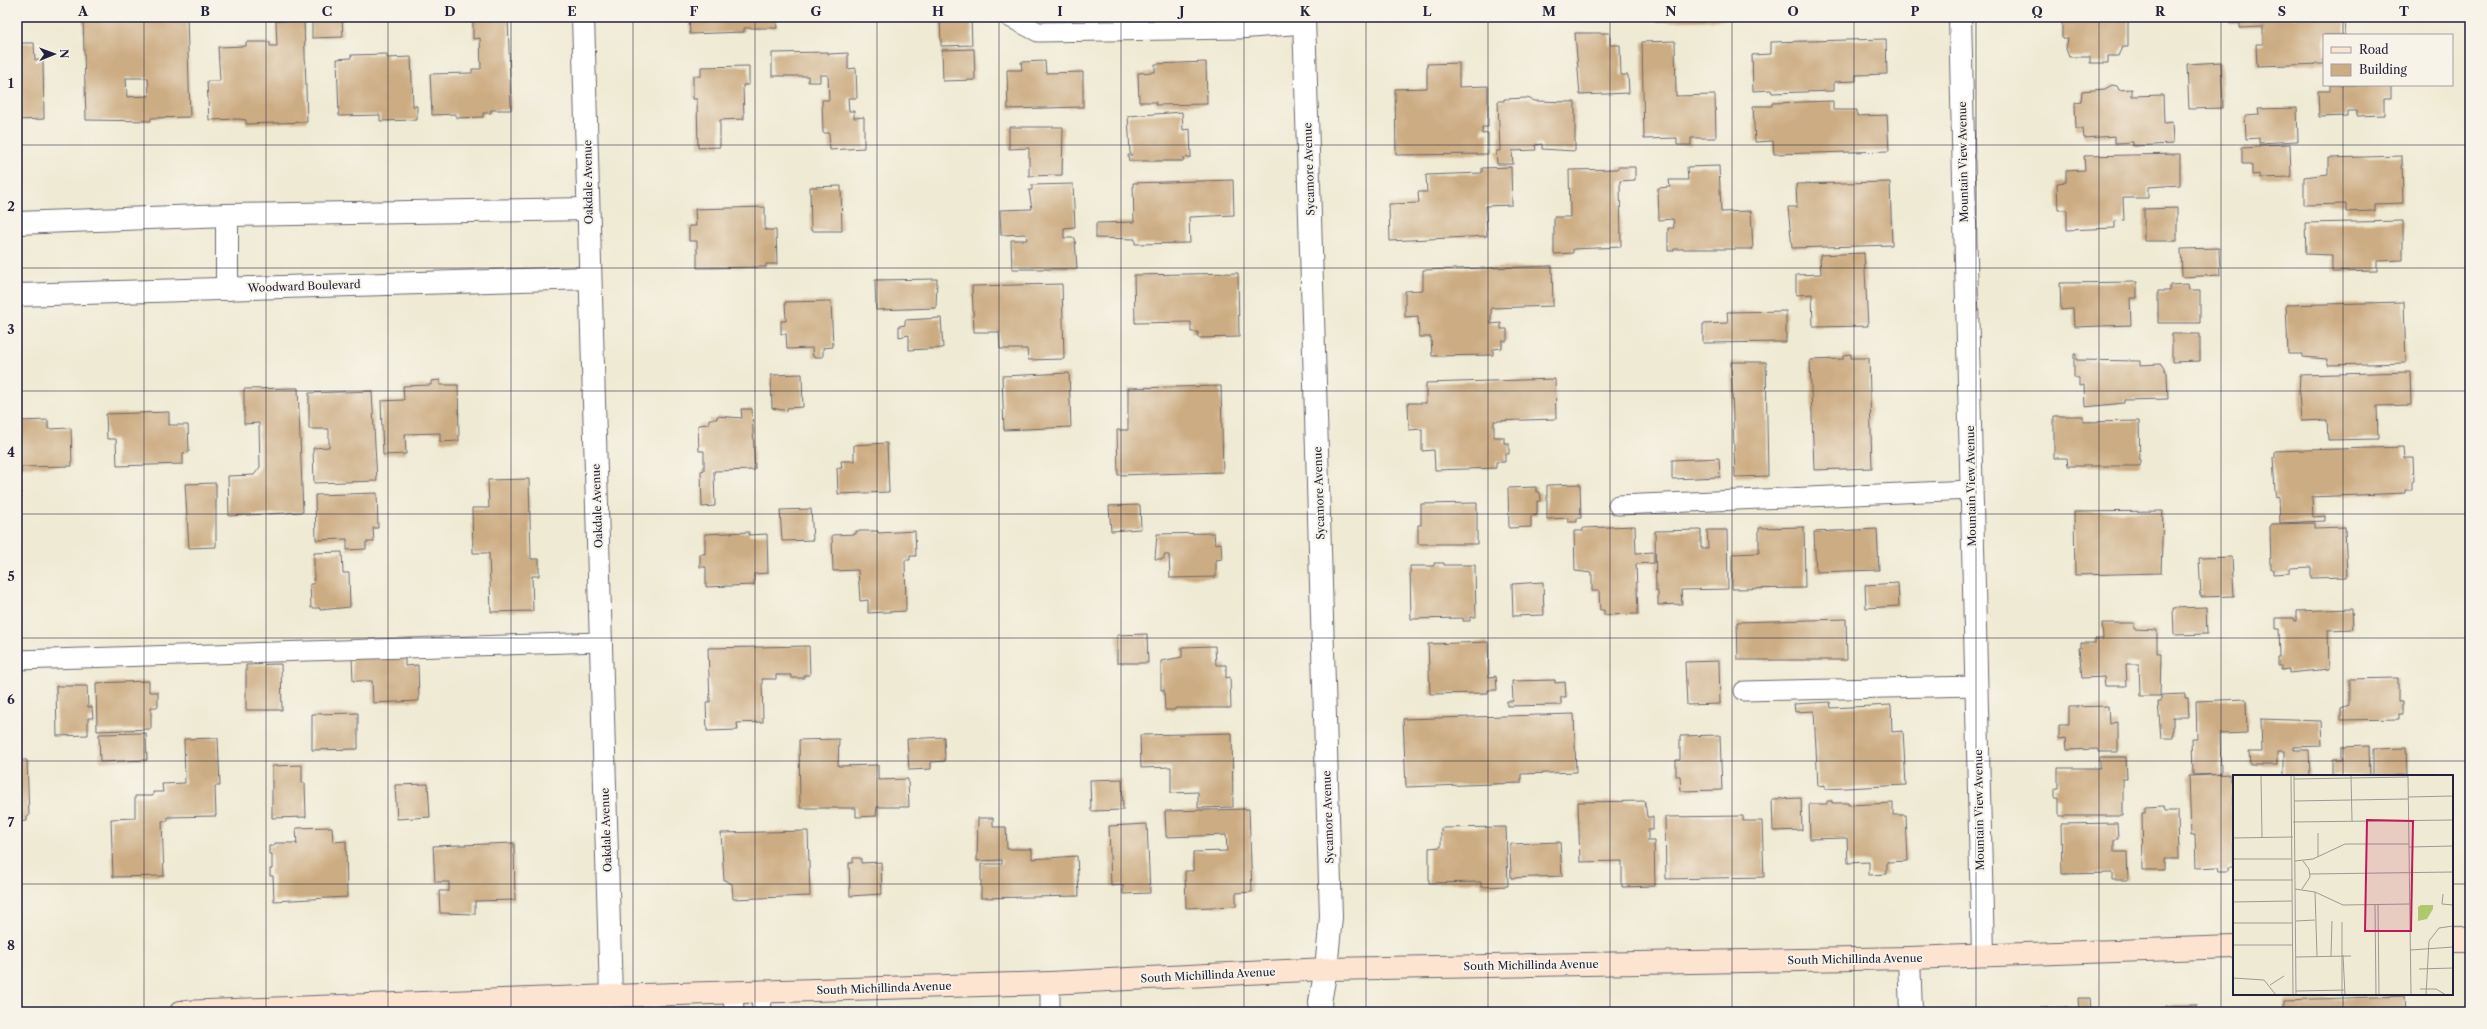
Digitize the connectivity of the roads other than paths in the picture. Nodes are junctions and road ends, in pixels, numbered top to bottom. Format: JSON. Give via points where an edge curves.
{"nodes":[{"id":1,"x":583,"y":17,"type":"edge"},
{"id":2,"x":1009,"y":17,"type":"edge"},
{"id":3,"x":1960,"y":17,"type":"edge"},
{"id":4,"x":1304,"y":21,"type":"edge"},
{"id":5,"x":588,"y":209,"type":"junction"},
{"id":6,"x":227,"y":215,"type":"junction"},
{"id":7,"x":17,"y":222,"type":"edge"},
{"id":8,"x":590,"y":278,"type":"junction"},
{"id":9,"x":227,"y":289,"type":"junction"},
{"id":10,"x":17,"y":295,"type":"edge"},
{"id":11,"x":1971,"y":490,"type":"junction"},
{"id":12,"x":1618,"y":505,"type":"dead end"},
{"id":13,"x":601,"y":642,"type":"junction"},
{"id":14,"x":17,"y":660,"type":"edge"},
{"id":15,"x":1976,"y":686,"type":"junction"},
{"id":16,"x":1744,"y":691,"type":"dead end"},
{"id":17,"x":2453,"y":940,"type":"edge"},
{"id":18,"x":2470,"y":940,"type":"edge"},
{"id":19,"x":2233,"y":947,"type":"edge"},
{"id":20,"x":1982,"y":954,"type":"junction"},
{"id":21,"x":1909,"y":958,"type":"junction"},
{"id":22,"x":1326,"y":969,"type":"junction"},
{"id":23,"x":1050,"y":983,"type":"junction"},
{"id":24,"x":611,"y":996,"type":"junction"},
{"id":25,"x":734,"y":1002,"type":"edge"},
{"id":26,"x":762,"y":1002,"type":"edge"},
{"id":27,"x":181,"y":1012,"type":"edge"},
{"id":28,"x":190,"y":1012,"type":"edge"},
{"id":29,"x":1050,"y":1012,"type":"edge"},
{"id":30,"x":1321,"y":1012,"type":"edge"},
{"id":31,"x":1911,"y":1012,"type":"edge"}],
"edges":[{"from":1,"to":5,"type":"street","name":"Oakdale Avenue"},
{"from":2,"to":4,"type":"lane","via":[[1038,32],[1239,29]]},
{"from":3,"to":11,"type":"street","name":"Mountain View Avenue"},
{"from":4,"to":22,"type":"street","name":"Sycamore Avenue","via":[[1331,917]]},
{"from":5,"to":6,"type":"street"},
{"from":5,"to":8,"type":"street","name":"Oakdale Avenue"},
{"from":6,"to":7,"type":"street"},
{"from":6,"to":9,"type":"street"},
{"from":8,"to":9,"type":"street","name":"Woodward Boulevard"},
{"from":8,"to":13,"type":"street","name":"Oakdale Avenue"},
{"from":9,"to":10,"type":"street","name":"Woodward Boulevard"},
{"from":11,"to":12,"type":"lane"},
{"from":11,"to":15,"type":"street","name":"Mountain View Avenue"},
{"from":13,"to":14,"type":"lane"},
{"from":13,"to":24,"type":"street","name":"Oakdale Avenue"},
{"from":15,"to":16,"type":"lane"},
{"from":15,"to":20,"type":"street","name":"Mountain View Avenue"},
{"from":17,"to":18,"type":"main road"},
{"from":19,"to":20,"type":"main road","name":"South Michillinda Avenue"},
{"from":20,"to":21,"type":"main road","name":"South Michillinda Avenue"},
{"from":21,"to":22,"type":"main road","name":"South Michillinda Avenue"},
{"from":21,"to":31,"type":"street"},
{"from":22,"to":23,"type":"main road","name":"South Michillinda Avenue"},
{"from":22,"to":30,"type":"street","name":"Sycamore Avenue","via":[[1320,1002]]},
{"from":23,"to":26,"type":"main road","name":"South Michillinda Avenue"},
{"from":23,"to":29,"type":"lane"},
{"from":24,"to":25,"type":"main road","name":"South Michillinda Avenue"},
{"from":24,"to":28,"type":"main road","name":"South Michillinda Avenue"},
{"from":25,"to":26,"type":"main road","name":"South Michillinda Avenue"},
{"from":27,"to":28,"type":"main road","name":"South Michillinda Avenue"}]}
